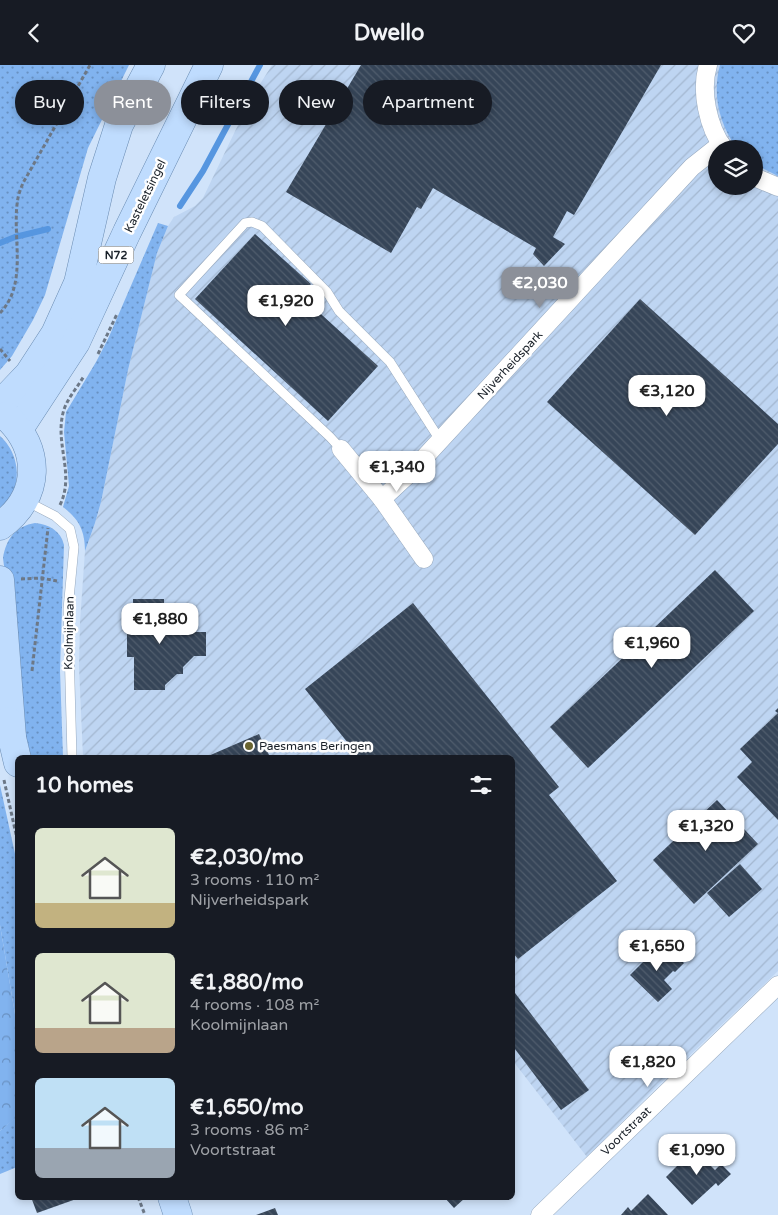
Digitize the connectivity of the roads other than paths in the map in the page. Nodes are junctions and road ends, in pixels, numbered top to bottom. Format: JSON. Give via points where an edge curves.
{"nodes":[{"id":1,"x":151,"y":65,"type":"edge"},
{"id":2,"x":209,"y":65,"type":"edge"},
{"id":3,"x":708,"y":65,"type":"edge"},
{"id":4,"x":719,"y":140,"type":"edge"},
{"id":5,"x":708,"y":156,"type":"edge"},
{"id":6,"x":763,"y":181,"type":"edge"},
{"id":7,"x":778,"y":187,"type":"edge"},
{"id":8,"x":0,"y":401,"type":"edge"},
{"id":9,"x":10,"y":421,"type":"edge"},
{"id":10,"x":440,"y":440,"type":"junction"},
{"id":11,"x":341,"y":449,"type":"joint"},
{"id":12,"x":382,"y":499,"type":"junction"},
{"id":13,"x":25,"y":500,"type":"junction"},
{"id":14,"x":0,"y":526,"type":"edge"},
{"id":15,"x":424,"y":559,"type":"dead end"},
{"id":16,"x":0,"y":581,"type":"edge"},
{"id":17,"x":0,"y":693,"type":"edge"},
{"id":18,"x":72,"y":755,"type":"edge"},
{"id":19,"x":11,"y":758,"type":"edge"},
{"id":20,"x":778,"y":985,"type":"edge"},
{"id":21,"x":153,"y":1200,"type":"edge"},
{"id":22,"x":173,"y":1200,"type":"edge"},
{"id":23,"x":158,"y":1215,"type":"edge"},
{"id":24,"x":178,"y":1215,"type":"edge"},
{"id":25,"x":540,"y":1215,"type":"edge"}],
"edges":[{"from":1,"to":8,"type":"main road","number":"N72","via":[[119,125],[102,178],[78,283],[55,334],[29,374]]},
{"from":2,"to":9,"type":"main road","name":"Kasteletsingel","number":"N72","via":[[76,342]]},
{"from":3,"to":4,"type":"street","name":"Nijverheidspark","via":[[707,105]]},
{"from":5,"to":10,"type":"street","name":"Nijverheidspark","via":[[692,167]]},
{"from":6,"to":7,"type":"street"},
{"from":9,"to":13,"type":"main road","number":"N72","via":[[30,452],[32,477]]},
{"from":10,"to":11,"type":"lane","via":[[390,362],[338,311],[327,292],[262,226],[245,223],[179,295]]},
{"from":10,"to":12,"type":"street","name":"Nijverheidspark"},
{"from":11,"to":12,"type":"street"},
{"from":12,"to":15,"type":"street"},
{"from":13,"to":14,"type":"main road","number":"N72"},
{"from":13,"to":18,"type":"lane","name":"Koolmijnlaan","via":[[55,516],[70,529],[74,547],[68,609]]},
{"from":16,"to":19,"type":"main road"},
{"from":17,"to":19,"type":"main road"},
{"from":20,"to":25,"type":"street","name":"Voortstraat"},
{"from":21,"to":23,"type":"main road"},
{"from":22,"to":24,"type":"main road"}]}
